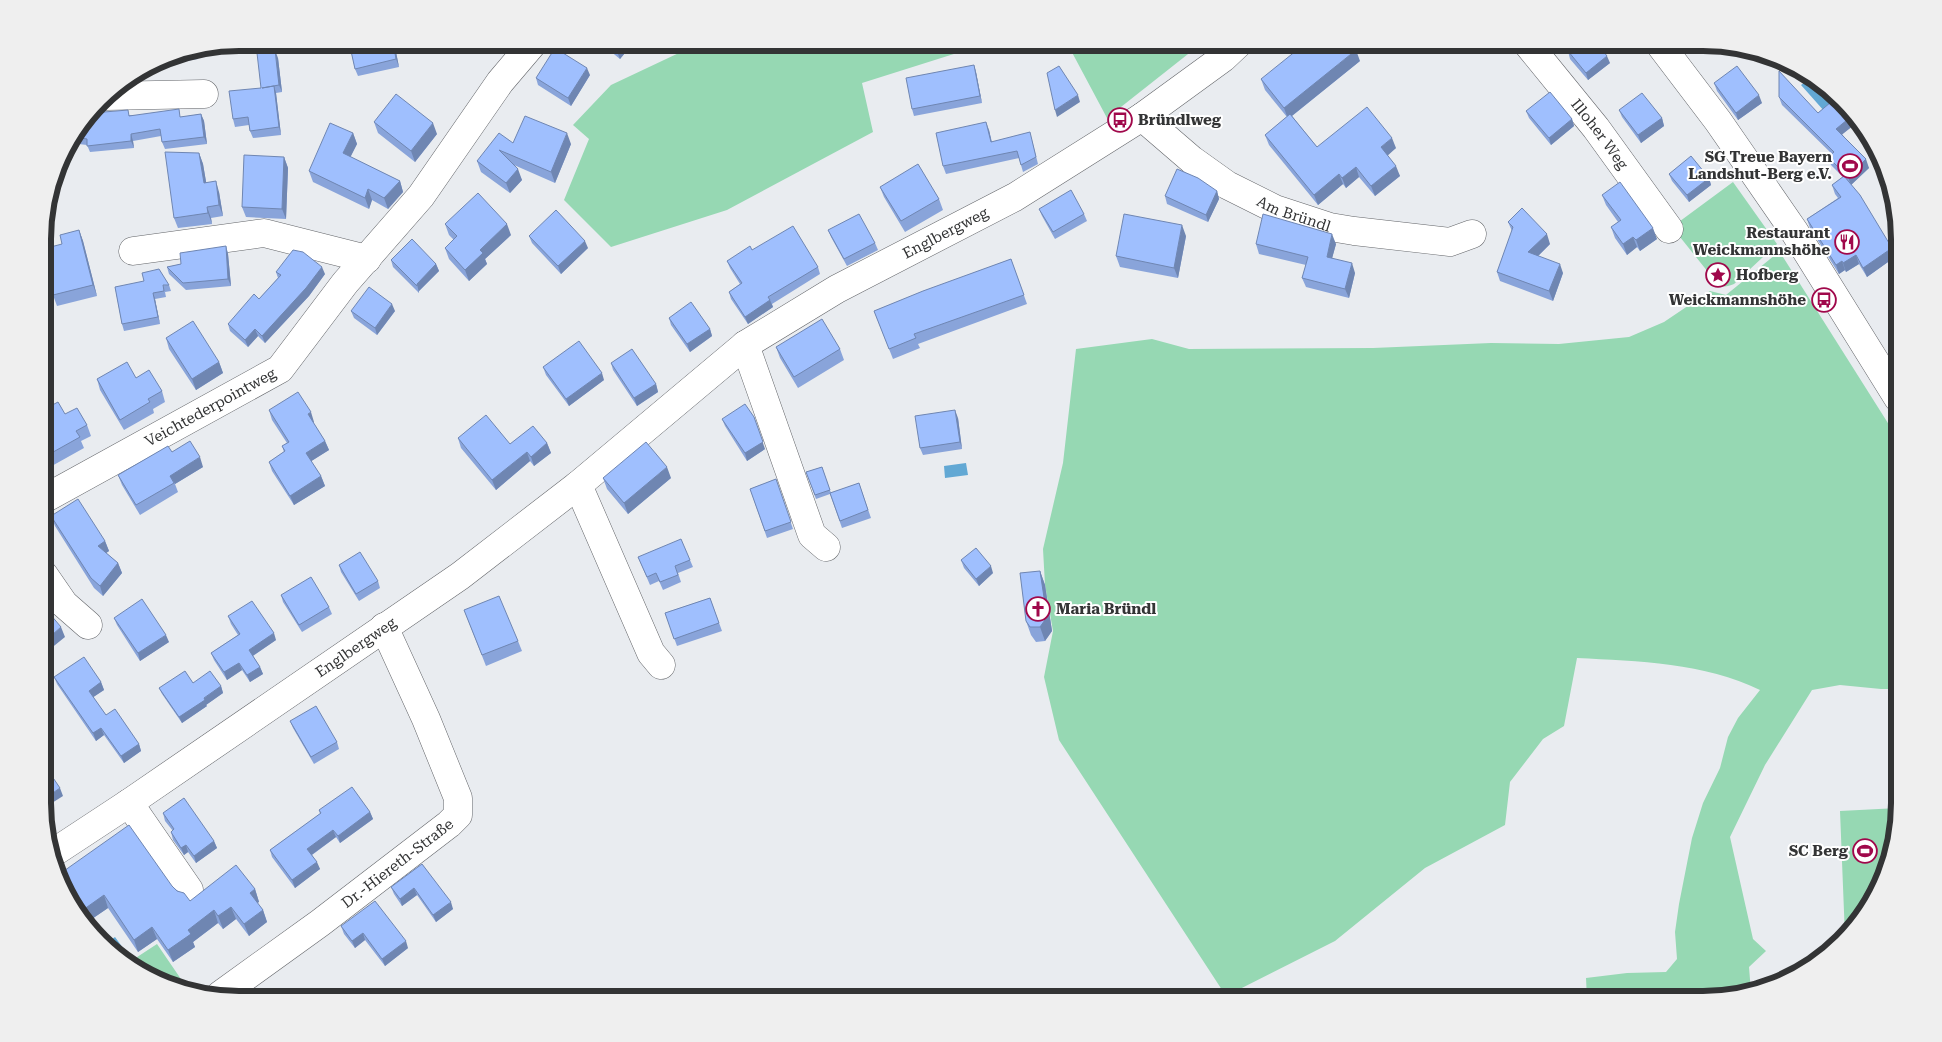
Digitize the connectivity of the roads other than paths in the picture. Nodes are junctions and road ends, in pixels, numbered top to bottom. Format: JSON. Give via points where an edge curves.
{"nodes":[{"id":1,"x":526,"y":51,"type":"edge"},
{"id":2,"x":1230,"y":51,"type":"edge"},
{"id":3,"x":1533,"y":51,"type":"edge"},
{"id":4,"x":1665,"y":51,"type":"edge"},
{"id":5,"x":204,"y":94,"type":"dead end"},
{"id":6,"x":118,"y":96,"type":"edge"},
{"id":7,"x":1142,"y":117,"type":"junction"},
{"id":8,"x":1669,"y":229,"type":"dead end"},
{"id":9,"x":1472,"y":234,"type":"dead end"},
{"id":10,"x":134,"y":251,"type":"dead end"},
{"id":11,"x":367,"y":259,"type":"junction"},
{"id":12,"x":745,"y":345,"type":"junction"},
{"id":13,"x":1891,"y":387,"type":"edge"},
{"id":14,"x":578,"y":484,"type":"junction"},
{"id":15,"x":51,"y":494,"type":"edge"},
{"id":16,"x":826,"y":547,"type":"dead end"},
{"id":17,"x":51,"y":585,"type":"edge"},
{"id":18,"x":88,"y":625,"type":"dead end"},
{"id":19,"x":384,"y":628,"type":"junction"},
{"id":20,"x":661,"y":665,"type":"dead end"},
{"id":21,"x":129,"y":804,"type":"junction"},
{"id":22,"x":58,"y":850,"type":"edge"},
{"id":23,"x":189,"y":890,"type":"dead end"},
{"id":24,"x":227,"y":990,"type":"edge"}],
"edges":[{"from":1,"to":11,"type":"street","name":"Veichtederpointweg","via":[[500,82],[421,196]]},
{"from":2,"to":7,"type":"street"},
{"from":3,"to":8,"type":"street","name":"Illoher Weg","via":[[1596,128]]},
{"from":4,"to":13,"type":"street","via":[[1794,231]]},
{"from":5,"to":6,"type":"street"},
{"from":7,"to":9,"type":"street","name":"Am Bründl","via":[[1227,185],[1275,210],[1354,231],[1450,242]]},
{"from":7,"to":12,"type":"street","name":"Englbergweg","via":[[1016,197],[837,289]]},
{"from":10,"to":11,"type":"street","via":[[264,233]]},
{"from":11,"to":15,"type":"street","name":"Veichtederpointweg","via":[[345,283],[280,370]]},
{"from":12,"to":14,"type":"street","name":"Englbergweg"},
{"from":12,"to":16,"type":"street","via":[[812,536]]},
{"from":14,"to":19,"type":"street","name":"Englbergweg","via":[[460,576]]},
{"from":14,"to":20,"type":"street","via":[[651,653]]},
{"from":17,"to":18,"type":"street","via":[[64,604]]},
{"from":19,"to":21,"type":"street","name":"Englbergweg"},
{"from":19,"to":24,"type":"street","name":"Dr.-Hiereth-Straße","via":[[458,798],[458,815],[320,923]]},
{"from":21,"to":22,"type":"street","name":"Englbergweg"},
{"from":21,"to":23,"type":"street"}]}
